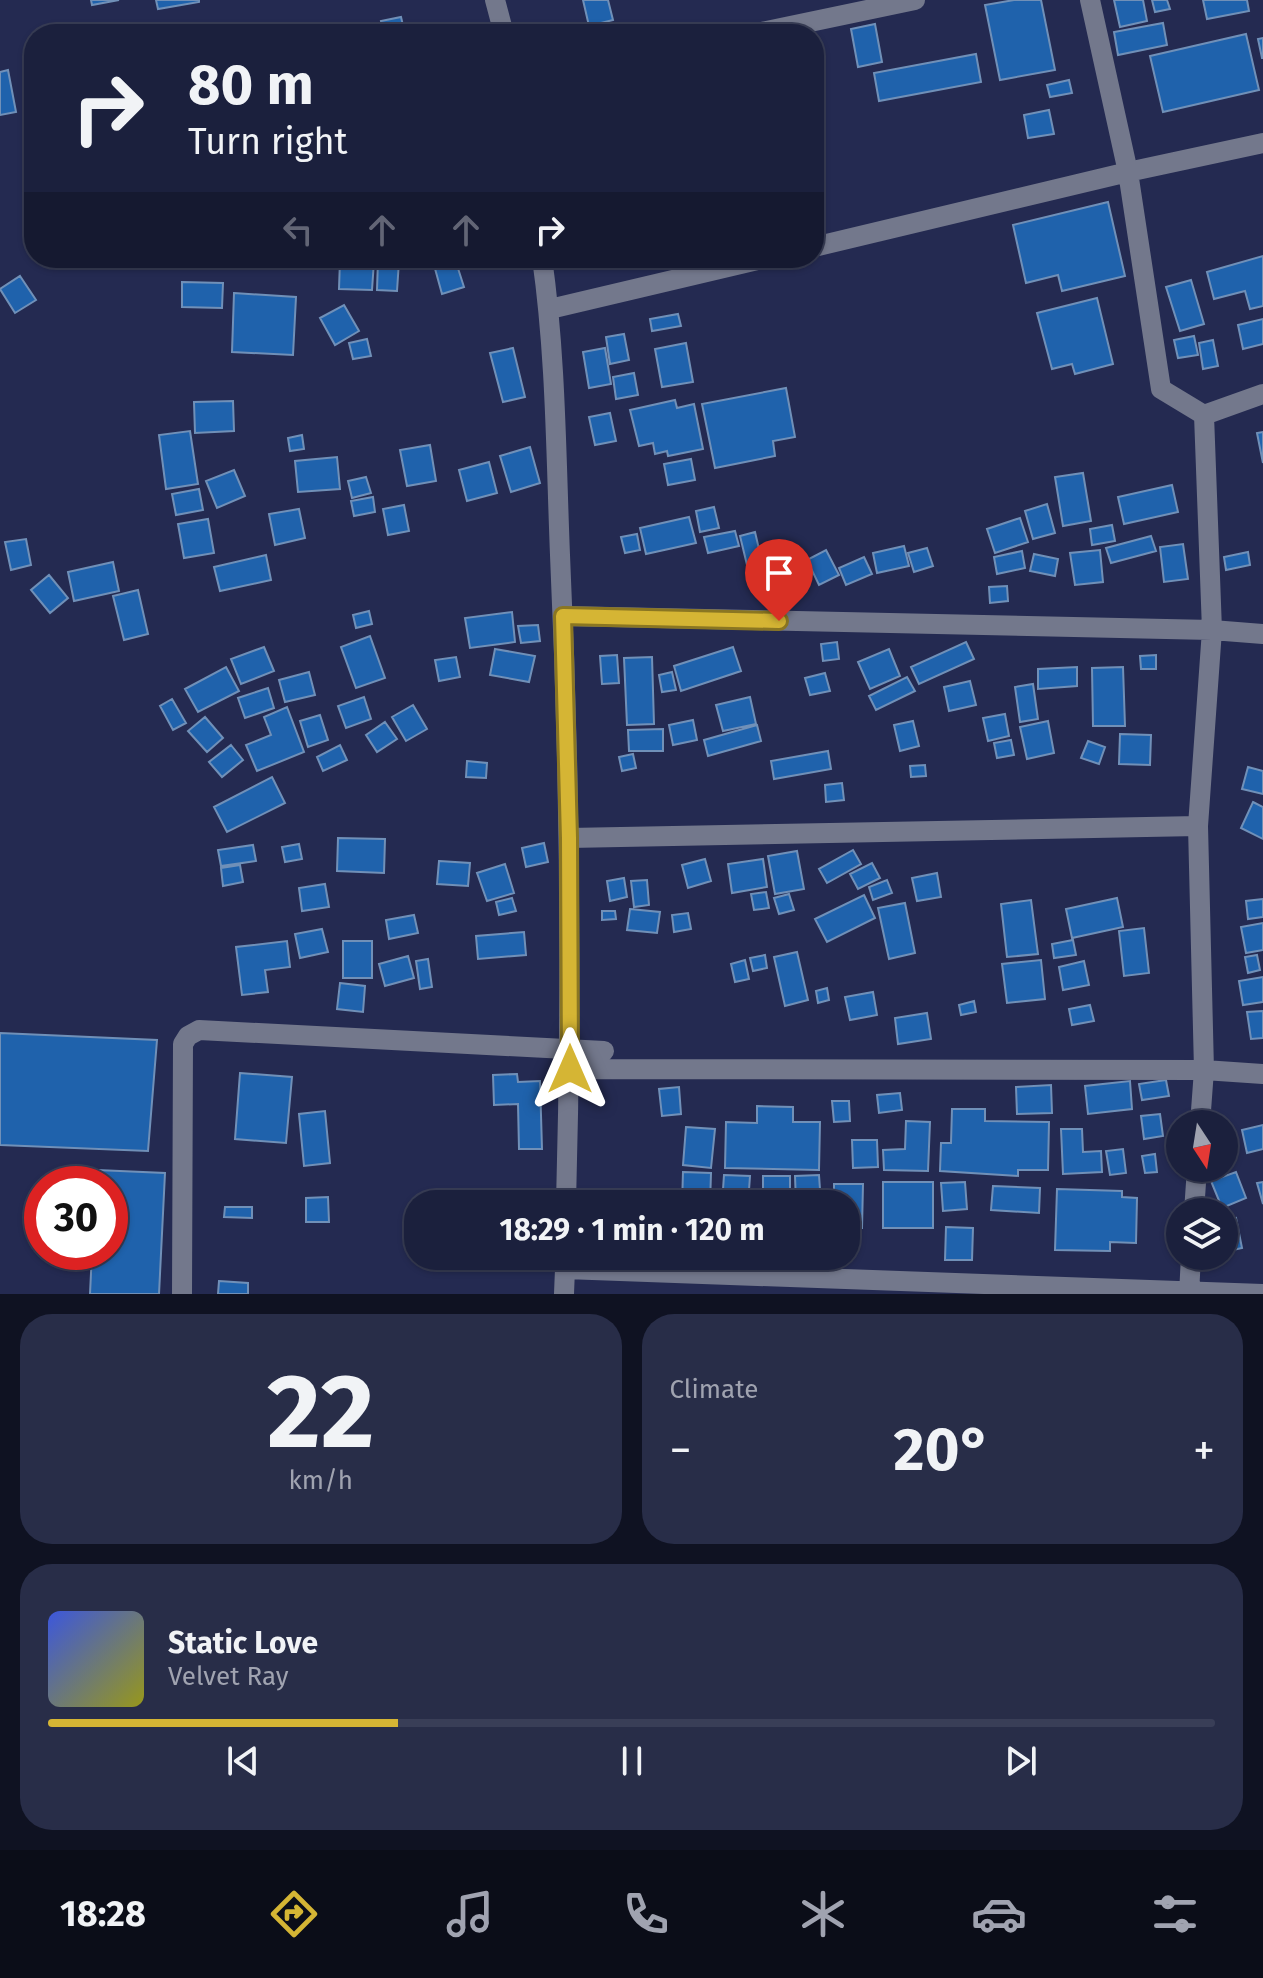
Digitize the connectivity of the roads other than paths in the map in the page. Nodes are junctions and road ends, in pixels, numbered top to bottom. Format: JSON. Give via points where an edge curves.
{"nodes":[{"id":1,"x":495,"y":0,"type":"edge"},
{"id":2,"x":915,"y":0,"type":"edge"},
{"id":3,"x":1090,"y":0,"type":"edge"},
{"id":4,"x":501,"y":24,"type":"edge"},
{"id":5,"x":800,"y":24,"type":"edge"},
{"id":6,"x":1263,"y":143,"type":"edge"},
{"id":7,"x":1128,"y":172,"type":"junction"},
{"id":8,"x":824,"y":245,"type":"edge"},
{"id":9,"x":544,"y":268,"type":"edge"},
{"id":10,"x":724,"y":268,"type":"edge"},
{"id":11,"x":550,"y":309,"type":"junction"},
{"id":12,"x":1263,"y":394,"type":"edge"},
{"id":13,"x":1204,"y":415,"type":"junction"},
{"id":14,"x":563,"y":616,"type":"junction"},
{"id":15,"x":1212,"y":630,"type":"junction"},
{"id":16,"x":1263,"y":634,"type":"edge"},
{"id":17,"x":1198,"y":826,"type":"junction"},
{"id":18,"x":569,"y":838,"type":"junction"},
{"id":19,"x":604,"y":1051,"type":"dead end"},
{"id":20,"x":570,"y":1069,"type":"junction"},
{"id":21,"x":1204,"y":1070,"type":"junction"},
{"id":22,"x":1263,"y":1074,"type":"edge"},
{"id":23,"x":1201,"y":1110,"type":"edge"},
{"id":24,"x":566,"y":1190,"type":"edge"},
{"id":25,"x":565,"y":1270,"type":"edge"},
{"id":26,"x":731,"y":1270,"type":"edge"},
{"id":27,"x":1190,"y":1270,"type":"edge"},
{"id":28,"x":1189,"y":1292,"type":"edge"},
{"id":29,"x":182,"y":1294,"type":"edge"},
{"id":30,"x":564,"y":1294,"type":"edge"},
{"id":31,"x":1263,"y":1294,"type":"edge"}],
"edges":[{"from":1,"to":4,"type":"street"},
{"from":2,"to":5,"type":"street"},
{"from":3,"to":7,"type":"street"},
{"from":6,"to":7,"type":"street"},
{"from":7,"to":8,"type":"street"},
{"from":7,"to":13,"type":"street","via":[[1161,389]]},
{"from":9,"to":11,"type":"street"},
{"from":10,"to":11,"type":"street"},
{"from":11,"to":14,"type":"street"},
{"from":12,"to":13,"type":"street"},
{"from":13,"to":15,"type":"street"},
{"from":14,"to":15,"type":"street"},
{"from":14,"to":18,"type":"street"},
{"from":15,"to":16,"type":"street"},
{"from":15,"to":17,"type":"street"},
{"from":17,"to":18,"type":"street"},
{"from":17,"to":21,"type":"street"},
{"from":18,"to":20,"type":"street"},
{"from":19,"to":29,"type":"street","via":[[199,1030],[188,1036],[183,1044]]},
{"from":20,"to":21,"type":"street"},
{"from":20,"to":24,"type":"street"},
{"from":21,"to":22,"type":"street"},
{"from":21,"to":23,"type":"street"},
{"from":25,"to":30,"type":"street"},
{"from":26,"to":28,"type":"street"},
{"from":27,"to":28,"type":"street"},
{"from":28,"to":31,"type":"street"}]}
